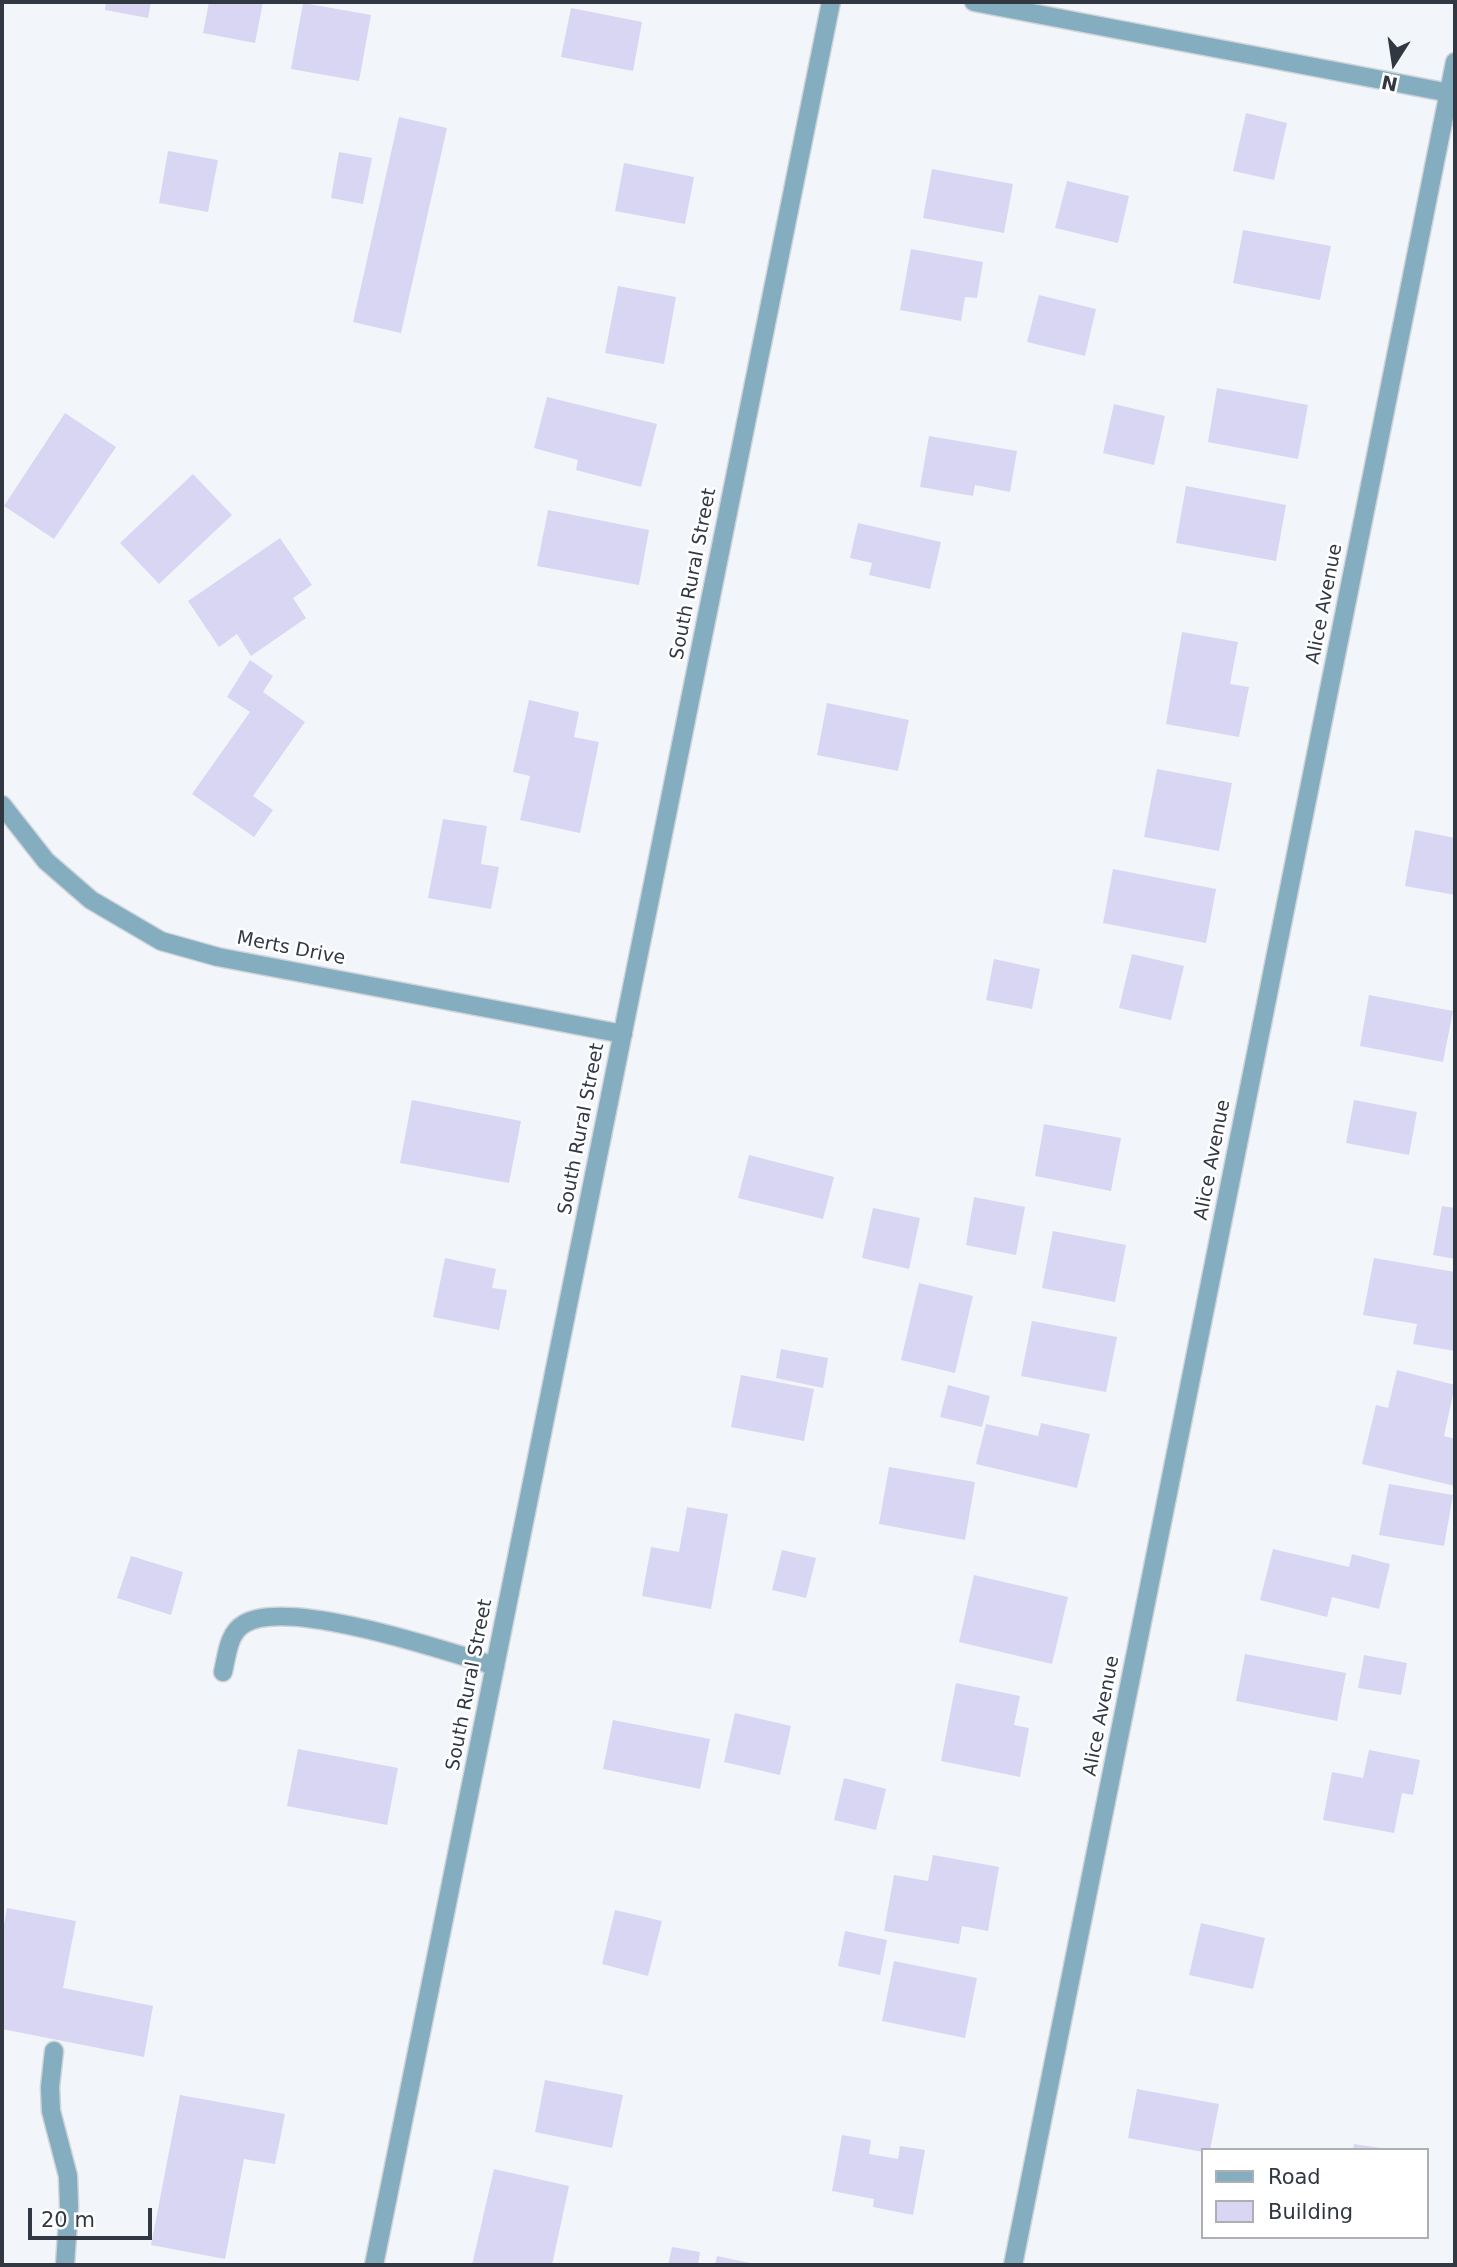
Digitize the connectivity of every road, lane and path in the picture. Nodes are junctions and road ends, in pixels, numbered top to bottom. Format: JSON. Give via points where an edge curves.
{"nodes":[{"id":1,"x":831,"y":2,"type":"edge"},
{"id":2,"x":974,"y":2,"type":"edge"},
{"id":3,"x":1455,"y":62,"type":"edge"},
{"id":4,"x":1452,"y":93,"type":"edge"},
{"id":5,"x":2,"y":805,"type":"edge"},
{"id":6,"x":623,"y":1034,"type":"junction"},
{"id":7,"x":495,"y":1666,"type":"junction"},
{"id":8,"x":223,"y":1672,"type":"dead end"},
{"id":9,"x":54,"y":2051,"type":"dead end"},
{"id":10,"x":65,"y":2265,"type":"edge"},
{"id":11,"x":374,"y":2265,"type":"edge"},
{"id":12,"x":1013,"y":2265,"type":"edge"}],
"edges":[{"from":1,"to":6,"type":"street","name":"South Rural Street"},
{"from":2,"to":4,"type":"street"},
{"from":3,"to":4,"type":"street","name":"Alice Avenue"},
{"from":4,"to":12,"type":"street","name":"Alice Avenue"},
{"from":5,"to":6,"type":"street","name":"Merts Drive","via":[[46,860],[90,900],[160,941],[208,955]]},
{"from":6,"to":7,"type":"street","name":"South Rural Street"},
{"from":7,"to":8,"type":"street","via":[[353,1626],[288,1617],[242,1624],[230,1641]]},
{"from":7,"to":11,"type":"street","name":"South Rural Street"},
{"from":9,"to":10,"type":"street","via":[[51,2111],[68,2176]]}]}
